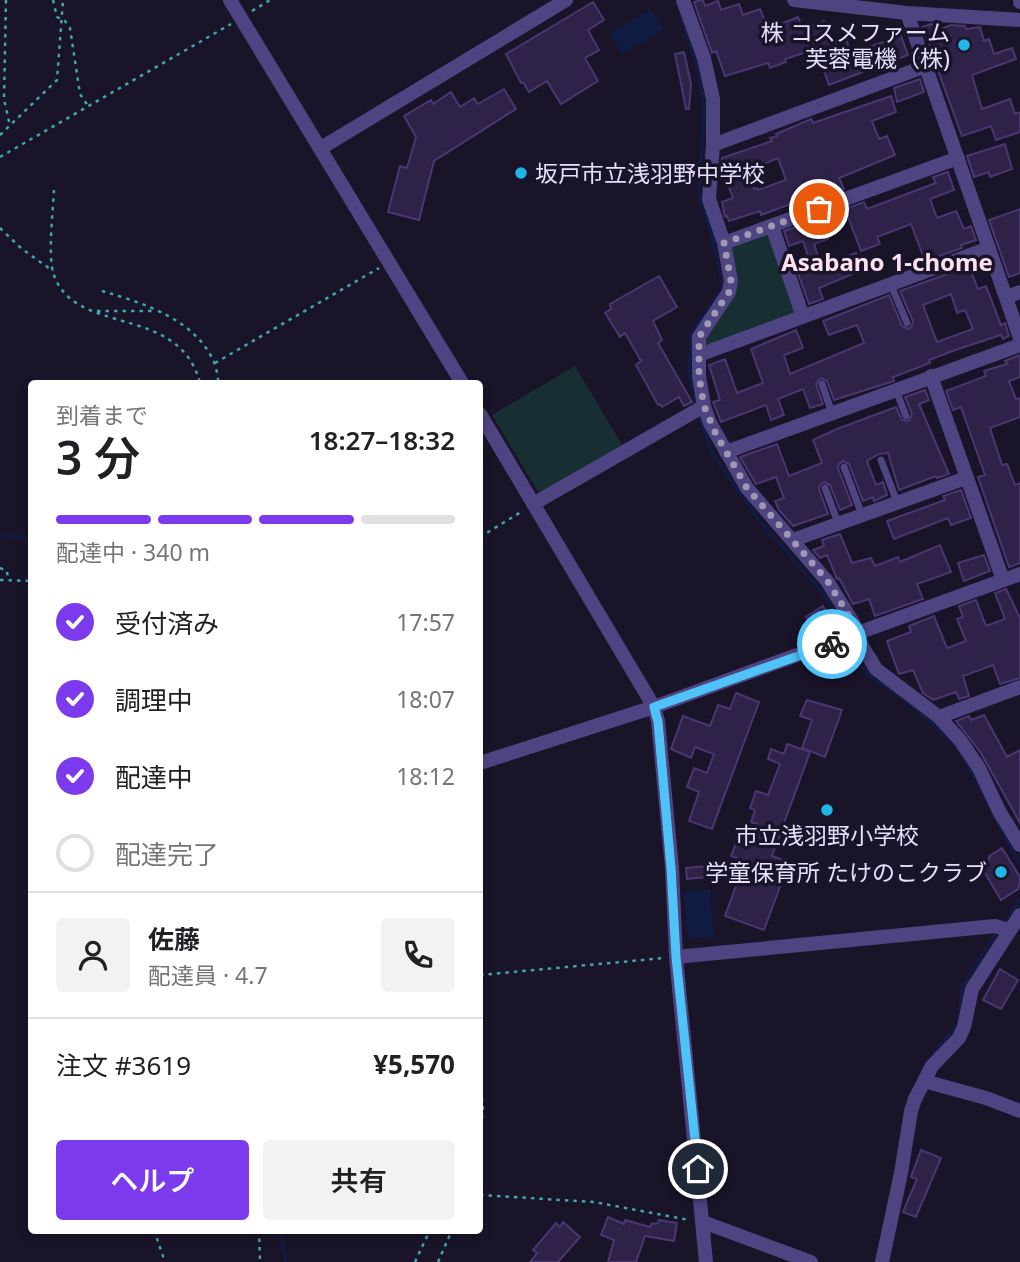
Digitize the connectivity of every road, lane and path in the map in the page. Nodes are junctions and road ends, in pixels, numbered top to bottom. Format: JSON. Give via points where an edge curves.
{"nodes":[{"id":1,"x":6,"y":0,"type":"edge"},
{"id":2,"x":53,"y":0,"type":"edge"},
{"id":3,"x":63,"y":0,"type":"edge"},
{"id":4,"x":230,"y":0,"type":"edge"},
{"id":5,"x":270,"y":0,"type":"edge"},
{"id":6,"x":566,"y":0,"type":"edge"},
{"id":7,"x":683,"y":0,"type":"edge"},
{"id":8,"x":793,"y":0,"type":"edge"},
{"id":9,"x":907,"y":13,"type":"junction"},
{"id":10,"x":241,"y":18,"type":"junction"},
{"id":11,"x":61,"y":19,"type":"junction"},
{"id":12,"x":1020,"y":20,"type":"edge"},
{"id":13,"x":926,"y":66,"type":"junction"},
{"id":14,"x":88,"y":106,"type":"junction"},
{"id":15,"x":10,"y":126,"type":"junction"},
{"id":16,"x":0,"y":135,"type":"edge"},
{"id":17,"x":713,"y":145,"type":"junction"},
{"id":18,"x":321,"y":149,"type":"junction"},
{"id":19,"x":0,"y":157,"type":"edge"},
{"id":20,"x":958,"y":159,"type":"junction"},
{"id":21,"x":54,"y":190,"type":"dead end"},
{"id":22,"x":772,"y":226,"type":"junction"},
{"id":23,"x":0,"y":228,"type":"edge"},
{"id":24,"x":724,"y":243,"type":"junction"},
{"id":25,"x":989,"y":248,"type":"junction"},
{"id":26,"x":390,"y":262,"type":"junction"},
{"id":27,"x":53,"y":271,"type":"junction"},
{"id":28,"x":891,"y":285,"type":"junction"},
{"id":29,"x":102,"y":291,"type":"dead end"},
{"id":30,"x":1013,"y":294,"type":"edge"},
{"id":31,"x":94,"y":311,"type":"junction"},
{"id":32,"x":157,"y":311,"type":"junction"},
{"id":33,"x":803,"y":317,"type":"junction"},
{"id":34,"x":907,"y":323,"type":"dead end"},
{"id":35,"x":1020,"y":338,"type":"edge"},
{"id":36,"x":1020,"y":345,"type":"edge"},
{"id":37,"x":699,"y":355,"type":"junction"},
{"id":38,"x":215,"y":363,"type":"junction"},
{"id":39,"x":931,"y":376,"type":"junction"},
{"id":40,"x":199,"y":380,"type":"edge"},
{"id":41,"x":218,"y":380,"type":"edge"},
{"id":42,"x":459,"y":380,"type":"edge"},
{"id":43,"x":822,"y":384,"type":"dead end"},
{"id":44,"x":896,"y":389,"type":"junction"},
{"id":45,"x":704,"y":406,"type":"junction"},
{"id":46,"x":832,"y":413,"type":"junction"},
{"id":47,"x":906,"y":415,"type":"dead end"},
{"id":48,"x":483,"y":419,"type":"edge"},
{"id":49,"x":726,"y":452,"type":"junction"},
{"id":50,"x":881,"y":460,"type":"dead end"},
{"id":51,"x":844,"y":467,"type":"dead end"},
{"id":52,"x":966,"y":478,"type":"junction"},
{"id":53,"x":825,"y":488,"type":"dead end"},
{"id":54,"x":897,"y":502,"type":"junction"},
{"id":55,"x":533,"y":505,"type":"junction"},
{"id":56,"x":862,"y":515,"type":"junction"},
{"id":57,"x":838,"y":523,"type":"junction"},
{"id":58,"x":483,"y":535,"type":"edge"},
{"id":59,"x":793,"y":540,"type":"junction"},
{"id":60,"x":0,"y":568,"type":"edge"},
{"id":61,"x":1019,"y":576,"type":"edge"},
{"id":62,"x":0,"y":580,"type":"edge"},
{"id":63,"x":8,"y":580,"type":"junction"},
{"id":64,"x":1003,"y":580,"type":"junction"},
{"id":65,"x":28,"y":581,"type":"edge"},
{"id":66,"x":857,"y":635,"type":"junction"},
{"id":67,"x":1020,"y":687,"type":"edge"},
{"id":68,"x":654,"y":707,"type":"junction"},
{"id":69,"x":939,"y":717,"type":"junction"},
{"id":70,"x":483,"y":762,"type":"edge"},
{"id":71,"x":1020,"y":845,"type":"edge"},
{"id":72,"x":1020,"y":915,"type":"edge"},
{"id":73,"x":1009,"y":930,"type":"junction"},
{"id":74,"x":676,"y":957,"type":"junction"},
{"id":75,"x":483,"y":975,"type":"edge"},
{"id":76,"x":924,"y":1081,"type":"junction"},
{"id":77,"x":1020,"y":1111,"type":"edge"},
{"id":78,"x":483,"y":1195,"type":"edge"},
{"id":79,"x":703,"y":1222,"type":"junction"},
{"id":80,"x":154,"y":1234,"type":"edge"},
{"id":81,"x":259,"y":1234,"type":"edge"},
{"id":82,"x":428,"y":1234,"type":"edge"},
{"id":83,"x":450,"y":1234,"type":"edge"},
{"id":84,"x":164,"y":1262,"type":"edge"},
{"id":85,"x":260,"y":1262,"type":"edge"},
{"id":86,"x":415,"y":1262,"type":"edge"},
{"id":87,"x":438,"y":1262,"type":"edge"},
{"id":88,"x":706,"y":1262,"type":"edge"},
{"id":89,"x":811,"y":1262,"type":"edge"},
{"id":90,"x":882,"y":1262,"type":"edge"}],
"edges":[{"from":1,"to":15,"type":"path","via":[[4,99]]},
{"from":2,"to":11,"type":"path"},
{"from":3,"to":11,"type":"path"},
{"from":4,"to":10,"type":"street"},
{"from":5,"to":10,"type":"path"},
{"from":6,"to":18,"type":"street"},
{"from":7,"to":17,"type":"street","via":[[713,99]]},
{"from":8,"to":9,"type":"street"},
{"from":9,"to":12,"type":"street"},
{"from":9,"to":13,"type":"street"},
{"from":10,"to":14,"type":"path"},
{"from":10,"to":18,"type":"street"},
{"from":11,"to":14,"type":"path","via":[[69,28],[80,94]]},
{"from":11,"to":15,"type":"path","via":[[58,80]]},
{"from":13,"to":17,"type":"street"},
{"from":13,"to":20,"type":"street"},
{"from":14,"to":19,"type":"path"},
{"from":15,"to":16,"type":"path"},
{"from":17,"to":24,"type":"street","via":[[709,199]]},
{"from":18,"to":26,"type":"street"},
{"from":20,"to":22,"type":"street"},
{"from":20,"to":25,"type":"street"},
{"from":21,"to":27,"type":"path"},
{"from":22,"to":24,"type":"street"},
{"from":22,"to":33,"type":"street"},
{"from":23,"to":27,"type":"path"},
{"from":24,"to":37,"type":"street","via":[[729,292],[699,337]]},
{"from":25,"to":28,"type":"street"},
{"from":25,"to":30,"type":"street"},
{"from":26,"to":38,"type":"path"},
{"from":26,"to":42,"type":"street"},
{"from":27,"to":31,"type":"path","via":[[72,300]]},
{"from":28,"to":33,"type":"street"},
{"from":28,"to":34,"type":"lane"},
{"from":29,"to":32,"type":"path"},
{"from":30,"to":35,"type":"street"},
{"from":31,"to":32,"type":"path"},
{"from":31,"to":40,"type":"path","via":[[173,341],[196,368]]},
{"from":32,"to":38,"type":"path","via":[[200,340]]},
{"from":33,"to":37,"type":"street"},
{"from":36,"to":39,"type":"street"},
{"from":37,"to":45,"type":"street"},
{"from":38,"to":41,"type":"path"},
{"from":39,"to":44,"type":"street"},
{"from":39,"to":52,"type":"street"},
{"from":43,"to":46,"type":"lane"},
{"from":44,"to":46,"type":"street"},
{"from":44,"to":47,"type":"lane"},
{"from":45,"to":49,"type":"street"},
{"from":45,"to":55,"type":"street"},
{"from":46,"to":49,"type":"street"},
{"from":48,"to":55,"type":"street"},
{"from":49,"to":59,"type":"street","via":[[747,488]]},
{"from":50,"to":54,"type":"lane"},
{"from":51,"to":56,"type":"lane"},
{"from":52,"to":54,"type":"street"},
{"from":52,"to":64,"type":"street"},
{"from":53,"to":57,"type":"lane"},
{"from":54,"to":56,"type":"street"},
{"from":55,"to":58,"type":"path"},
{"from":55,"to":68,"type":"street"},
{"from":56,"to":57,"type":"street"},
{"from":57,"to":59,"type":"street"},
{"from":59,"to":66,"type":"street","via":[[827,580]]},
{"from":60,"to":63,"type":"path","via":[[7,571]]},
{"from":61,"to":64,"type":"street"},
{"from":62,"to":63,"type":"path"},
{"from":63,"to":65,"type":"path"},
{"from":64,"to":66,"type":"street"},
{"from":66,"to":68,"type":"street"},
{"from":66,"to":69,"type":"street","via":[[876,669]]},
{"from":67,"to":69,"type":"street"},
{"from":68,"to":70,"type":"street"},
{"from":68,"to":74,"type":"street"},
{"from":69,"to":71,"type":"street","via":[[979,768]]},
{"from":72,"to":73,"type":"street"},
{"from":73,"to":74,"type":"street","via":[[995,926]]},
{"from":73,"to":76,"type":"street","via":[[972,989],[959,1038]]},
{"from":74,"to":75,"type":"path"},
{"from":74,"to":79,"type":"street"},
{"from":76,"to":77,"type":"street"},
{"from":76,"to":90,"type":"street","via":[[911,1111]]},
{"from":78,"to":79,"type":"path","via":[[594,1202]]},
{"from":79,"to":88,"type":"street"},
{"from":79,"to":89,"type":"street"},
{"from":80,"to":84,"type":"path"},
{"from":81,"to":85,"type":"path"},
{"from":82,"to":86,"type":"path"},
{"from":83,"to":87,"type":"path"}]}
